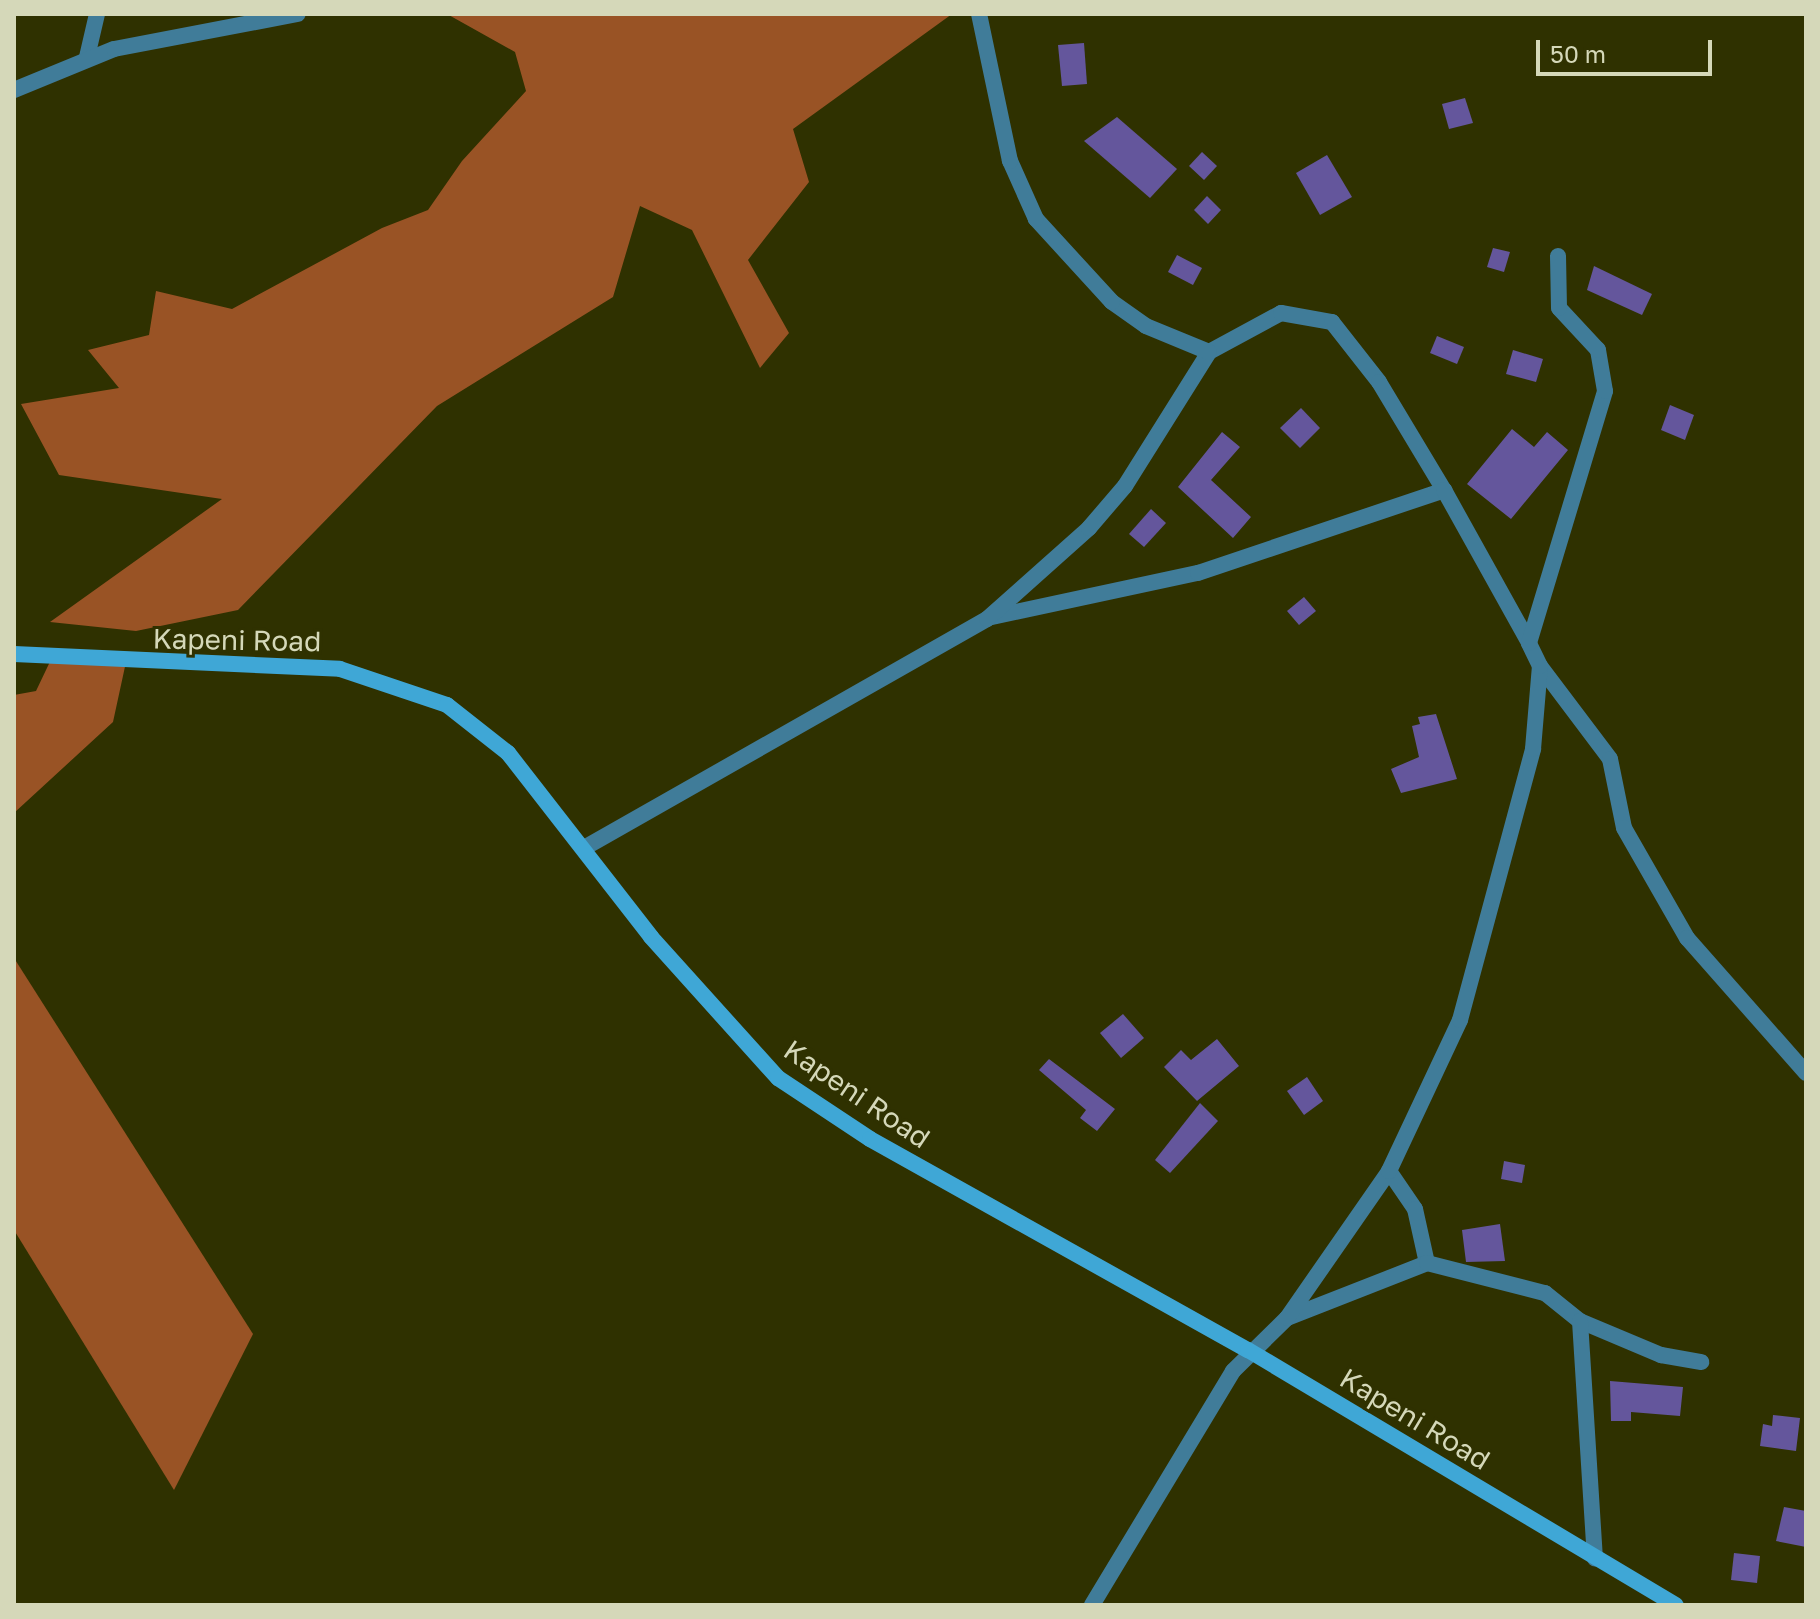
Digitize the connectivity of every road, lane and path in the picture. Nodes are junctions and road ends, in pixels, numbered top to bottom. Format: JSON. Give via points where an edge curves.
{"nodes":[{"id":1,"x":97,"y":14,"type":"edge"},
{"id":2,"x":298,"y":14,"type":"edge"},
{"id":3,"x":979,"y":14,"type":"edge"},
{"id":4,"x":87,"y":57,"type":"junction"},
{"id":5,"x":14,"y":90,"type":"edge"},
{"id":6,"x":1558,"y":256,"type":"dead end"},
{"id":7,"x":1209,"y":352,"type":"junction"},
{"id":8,"x":1444,"y":490,"type":"junction"},
{"id":9,"x":987,"y":619,"type":"junction"},
{"id":10,"x":1529,"y":643,"type":"junction"},
{"id":11,"x":14,"y":654,"type":"edge"},
{"id":12,"x":1540,"y":666,"type":"junction"},
{"id":13,"x":584,"y":848,"type":"junction"},
{"id":14,"x":1806,"y":1073,"type":"edge"},
{"id":15,"x":1389,"y":1171,"type":"junction"},
{"id":16,"x":1427,"y":1263,"type":"junction"},
{"id":17,"x":1287,"y":1318,"type":"junction"},
{"id":18,"x":1580,"y":1321,"type":"junction"},
{"id":19,"x":1248,"y":1350,"type":"junction"},
{"id":20,"x":1701,"y":1362,"type":"dead end"},
{"id":21,"x":1595,"y":1559,"type":"junction"},
{"id":22,"x":1092,"y":1605,"type":"edge"},
{"id":23,"x":1676,"y":1605,"type":"edge"}],
"edges":[{"from":1,"to":4,"type":"street"},
{"from":2,"to":4,"type":"street"},
{"from":3,"to":7,"type":"street","via":[[1010,161],[1036,219],[1112,302],[1146,326]]},
{"from":4,"to":5,"type":"street"},
{"from":6,"to":10,"type":"street","via":[[1559,308],[1598,350],[1605,391]]},
{"from":7,"to":8,"type":"street","via":[[1281,313],[1332,322],[1379,382]]},
{"from":7,"to":9,"type":"street","via":[[1125,486],[1089,528]]},
{"from":8,"to":9,"type":"street","via":[[1198,573]]},
{"from":8,"to":10,"type":"street"},
{"from":9,"to":13,"type":"street"},
{"from":10,"to":12,"type":"street"},
{"from":11,"to":13,"type":"main road","name":"Kapeni Road","via":[[148,664],[291,663],[392,682],[447,705],[491,736]]},
{"from":12,"to":14,"type":"street","via":[[1610,759],[1624,828],[1687,938]]},
{"from":12,"to":15,"type":"street","via":[[1533,749],[1460,1020]]},
{"from":13,"to":19,"type":"main road","name":"Kapeni Road","via":[[721,1021],[778,1078],[870,1139]]},
{"from":15,"to":16,"type":"street","via":[[1415,1209]]},
{"from":15,"to":17,"type":"street"},
{"from":16,"to":17,"type":"street"},
{"from":16,"to":18,"type":"street","via":[[1545,1293]]},
{"from":17,"to":19,"type":"street"},
{"from":18,"to":20,"type":"street","via":[[1661,1355]]},
{"from":18,"to":21,"type":"street"},
{"from":19,"to":21,"type":"main road","name":"Kapeni Road"},
{"from":19,"to":22,"type":"street"},
{"from":21,"to":23,"type":"main road","name":"Kapeni Road"}]}
